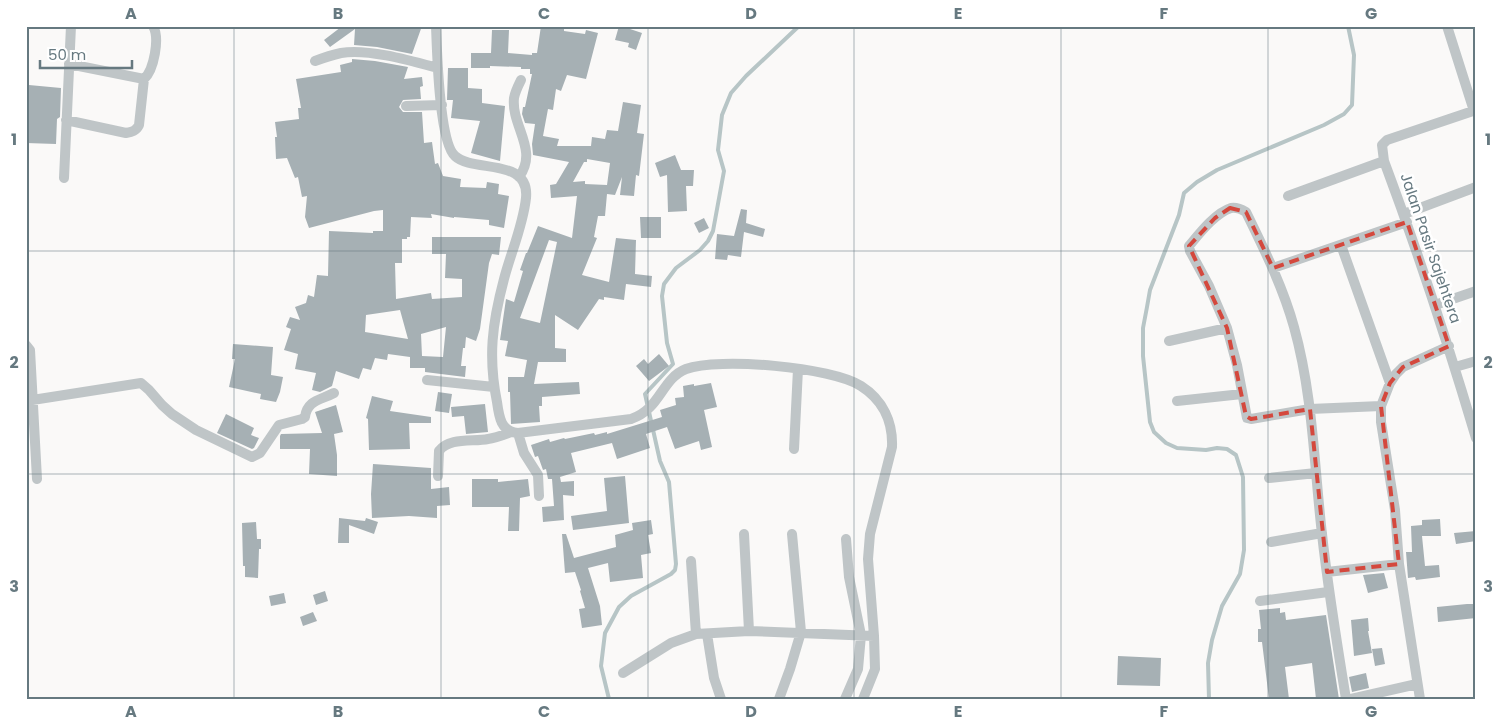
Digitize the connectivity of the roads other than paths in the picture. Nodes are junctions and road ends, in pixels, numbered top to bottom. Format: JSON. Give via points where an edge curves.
{"nodes":[{"id":1,"x":71,"y":26,"type":"edge"},
{"id":2,"x":153,"y":26,"type":"edge"},
{"id":3,"x":436,"y":26,"type":"edge"},
{"id":4,"x":1447,"y":26,"type":"edge"},
{"id":5,"x":315,"y":61,"type":"dead end"},
{"id":6,"x":68,"y":64,"type":"junction"},
{"id":7,"x":438,"y":68,"type":"junction"},
{"id":8,"x":144,"y":79,"type":"junction"},
{"id":9,"x":521,"y":80,"type":"dead end"},
{"id":10,"x":442,"y":105,"type":"junction"},
{"id":11,"x":406,"y":106,"type":"dead end"},
{"id":12,"x":1475,"y":110,"type":"edge"},
{"id":13,"x":66,"y":120,"type":"junction"},
{"id":14,"x":1384,"y":160,"type":"junction"},
{"id":15,"x":519,"y":177,"type":"junction"},
{"id":16,"x":64,"y":178,"type":"dead end"},
{"id":17,"x":1476,"y":187,"type":"edge"},
{"id":18,"x":1288,"y":196,"type":"dead end"},
{"id":19,"x":1405,"y":218,"type":"junction"},
{"id":20,"x":1341,"y":245,"type":"junction"},
{"id":21,"x":1273,"y":268,"type":"junction"},
{"id":22,"x":1476,"y":291,"type":"edge"},
{"id":23,"x":1435,"y":305,"type":"junction"},
{"id":24,"x":1227,"y":328,"type":"junction"},
{"id":25,"x":1169,"y":341,"type":"dead end"},
{"id":26,"x":26,"y":344,"type":"edge"},
{"id":27,"x":1449,"y":346,"type":"junction"},
{"id":28,"x":1476,"y":360,"type":"edge"},
{"id":29,"x":1455,"y":368,"type":"junction"},
{"id":30,"x":798,"y":369,"type":"junction"},
{"id":31,"x":428,"y":380,"type":"dead end"},
{"id":32,"x":1390,"y":384,"type":"junction"},
{"id":33,"x":494,"y":387,"type":"junction"},
{"id":34,"x":334,"y":394,"type":"dead end"},
{"id":35,"x":1242,"y":394,"type":"junction"},
{"id":36,"x":30,"y":400,"type":"edge"},
{"id":37,"x":1177,"y":401,"type":"dead end"},
{"id":38,"x":1381,"y":406,"type":"junction"},
{"id":39,"x":1310,"y":409,"type":"junction"},
{"id":40,"x":515,"y":433,"type":"junction"},
{"id":41,"x":1476,"y":438,"type":"edge"},
{"id":42,"x":794,"y":449,"type":"dead end"},
{"id":43,"x":1316,"y":473,"type":"junction"},
{"id":44,"x":438,"y":476,"type":"dead end"},
{"id":45,"x":1269,"y":478,"type":"dead end"},
{"id":46,"x":37,"y":479,"type":"dead end"},
{"id":47,"x":539,"y":496,"type":"dead end"},
{"id":48,"x":1322,"y":533,"type":"junction"},
{"id":49,"x":744,"y":534,"type":"dead end"},
{"id":50,"x":792,"y":534,"type":"dead end"},
{"id":51,"x":846,"y":539,"type":"dead end"},
{"id":52,"x":1271,"y":542,"type":"dead end"},
{"id":53,"x":691,"y":561,"type":"dead end"},
{"id":54,"x":1399,"y":564,"type":"junction"},
{"id":55,"x":1327,"y":572,"type":"junction"},
{"id":56,"x":1328,"y":592,"type":"junction"},
{"id":57,"x":1260,"y":601,"type":"dead end"},
{"id":58,"x":749,"y":631,"type":"junction"},
{"id":59,"x":801,"y":632,"type":"junction"},
{"id":60,"x":702,"y":634,"type":"junction"},
{"id":61,"x":861,"y":635,"type":"junction"},
{"id":62,"x":874,"y":636,"type":"junction"},
{"id":63,"x":623,"y":673,"type":"dead end"},
{"id":64,"x":1417,"y":684,"type":"junction"},
{"id":65,"x":721,"y":699,"type":"edge"},
{"id":66,"x":779,"y":699,"type":"edge"},
{"id":67,"x":845,"y":699,"type":"edge"},
{"id":68,"x":863,"y":699,"type":"edge"},
{"id":69,"x":1346,"y":699,"type":"edge"},
{"id":70,"x":1351,"y":699,"type":"edge"},
{"id":71,"x":1420,"y":699,"type":"edge"}],
"edges":[{"from":1,"to":6,"type":"street"},
{"from":2,"to":8,"type":"street","via":[[157,40],[149,72]]},
{"from":3,"to":7,"type":"street"},
{"from":4,"to":12,"type":"street"},
{"from":5,"to":7,"type":"street","via":[[354,52]]},
{"from":6,"to":8,"type":"street"},
{"from":6,"to":13,"type":"street"},
{"from":7,"to":10,"type":"street"},
{"from":8,"to":13,"type":"street","via":[[139,125],[132,132]]},
{"from":9,"to":15,"type":"street","via":[[514,97],[526,144],[524,170]]},
{"from":10,"to":11,"type":"street"},
{"from":10,"to":15,"type":"street","via":[[447,143],[454,155]]},
{"from":12,"to":14,"type":"street","via":[[1387,140],[1382,145]]},
{"from":13,"to":16,"type":"street"},
{"from":14,"to":18,"type":"street"},
{"from":14,"to":19,"type":"street","name":"Jalan Pasir Sajehtera"},
{"from":15,"to":33,"type":"street","via":[[526,198],[503,280],[492,340]]},
{"from":17,"to":19,"type":"street"},
{"from":19,"to":20,"type":"street"},
{"from":19,"to":23,"type":"street","name":"Jalan Pasir Sajehtera"},
{"from":20,"to":21,"type":"street"},
{"from":20,"to":32,"type":"street"},
{"from":21,"to":24,"type":"street","via":[[1246,212],[1239,208],[1230,208],[1215,218],[1189,246]]},
{"from":21,"to":39,"type":"street","via":[[1294,327]]},
{"from":22,"to":23,"type":"street"},
{"from":23,"to":27,"type":"street","name":"Jalan Pasir Sajehtera"},
{"from":24,"to":25,"type":"street"},
{"from":24,"to":35,"type":"street"},
{"from":26,"to":36,"type":"street","via":[[30,350]]},
{"from":27,"to":29,"type":"street","name":"Jalan Pasir Sajehtera"},
{"from":27,"to":32,"type":"street","via":[[1403,367]]},
{"from":28,"to":29,"type":"street"},
{"from":29,"to":41,"type":"street","name":"Jalan Pasir Sajehtera"},
{"from":30,"to":40,"type":"street","via":[[739,364],[698,365],[677,373],[654,404],[639,417]]},
{"from":30,"to":42,"type":"street"},
{"from":30,"to":62,"type":"street","via":[[847,378],[862,386],[881,405],[890,421],[892,447],[868,546]]},
{"from":31,"to":33,"type":"street"},
{"from":32,"to":38,"type":"street"},
{"from":33,"to":40,"type":"street","via":[[501,420],[506,429]]},
{"from":34,"to":36,"type":"street","via":[[311,404],[302,419],[279,426],[260,453],[252,457],[196,430],[162,405],[141,384]]},
{"from":35,"to":37,"type":"street"},
{"from":35,"to":39,"type":"street","via":[[1249,419]]},
{"from":36,"to":46,"type":"street"},
{"from":38,"to":39,"type":"street"},
{"from":38,"to":54,"type":"street"},
{"from":39,"to":43,"type":"street"},
{"from":40,"to":44,"type":"street","via":[[445,446],[440,451]]},
{"from":40,"to":47,"type":"street","via":[[538,475]]},
{"from":43,"to":45,"type":"street"},
{"from":43,"to":48,"type":"street"},
{"from":48,"to":52,"type":"street"},
{"from":48,"to":55,"type":"street"},
{"from":49,"to":58,"type":"street"},
{"from":50,"to":59,"type":"street"},
{"from":51,"to":61,"type":"street","via":[[849,577]]},
{"from":53,"to":60,"type":"street"},
{"from":54,"to":55,"type":"street"},
{"from":54,"to":64,"type":"street"},
{"from":55,"to":56,"type":"street"},
{"from":56,"to":57,"type":"street"},
{"from":56,"to":69,"type":"street"},
{"from":58,"to":59,"type":"street"},
{"from":58,"to":60,"type":"street"},
{"from":59,"to":61,"type":"street"},
{"from":59,"to":66,"type":"street"},
{"from":60,"to":63,"type":"street","via":[[681,638]]},
{"from":60,"to":65,"type":"street"},
{"from":61,"to":62,"type":"street"},
{"from":61,"to":67,"type":"street","via":[[858,669]]},
{"from":62,"to":68,"type":"street","via":[[875,669]]},
{"from":64,"to":70,"type":"street"},
{"from":64,"to":71,"type":"street"}]}
